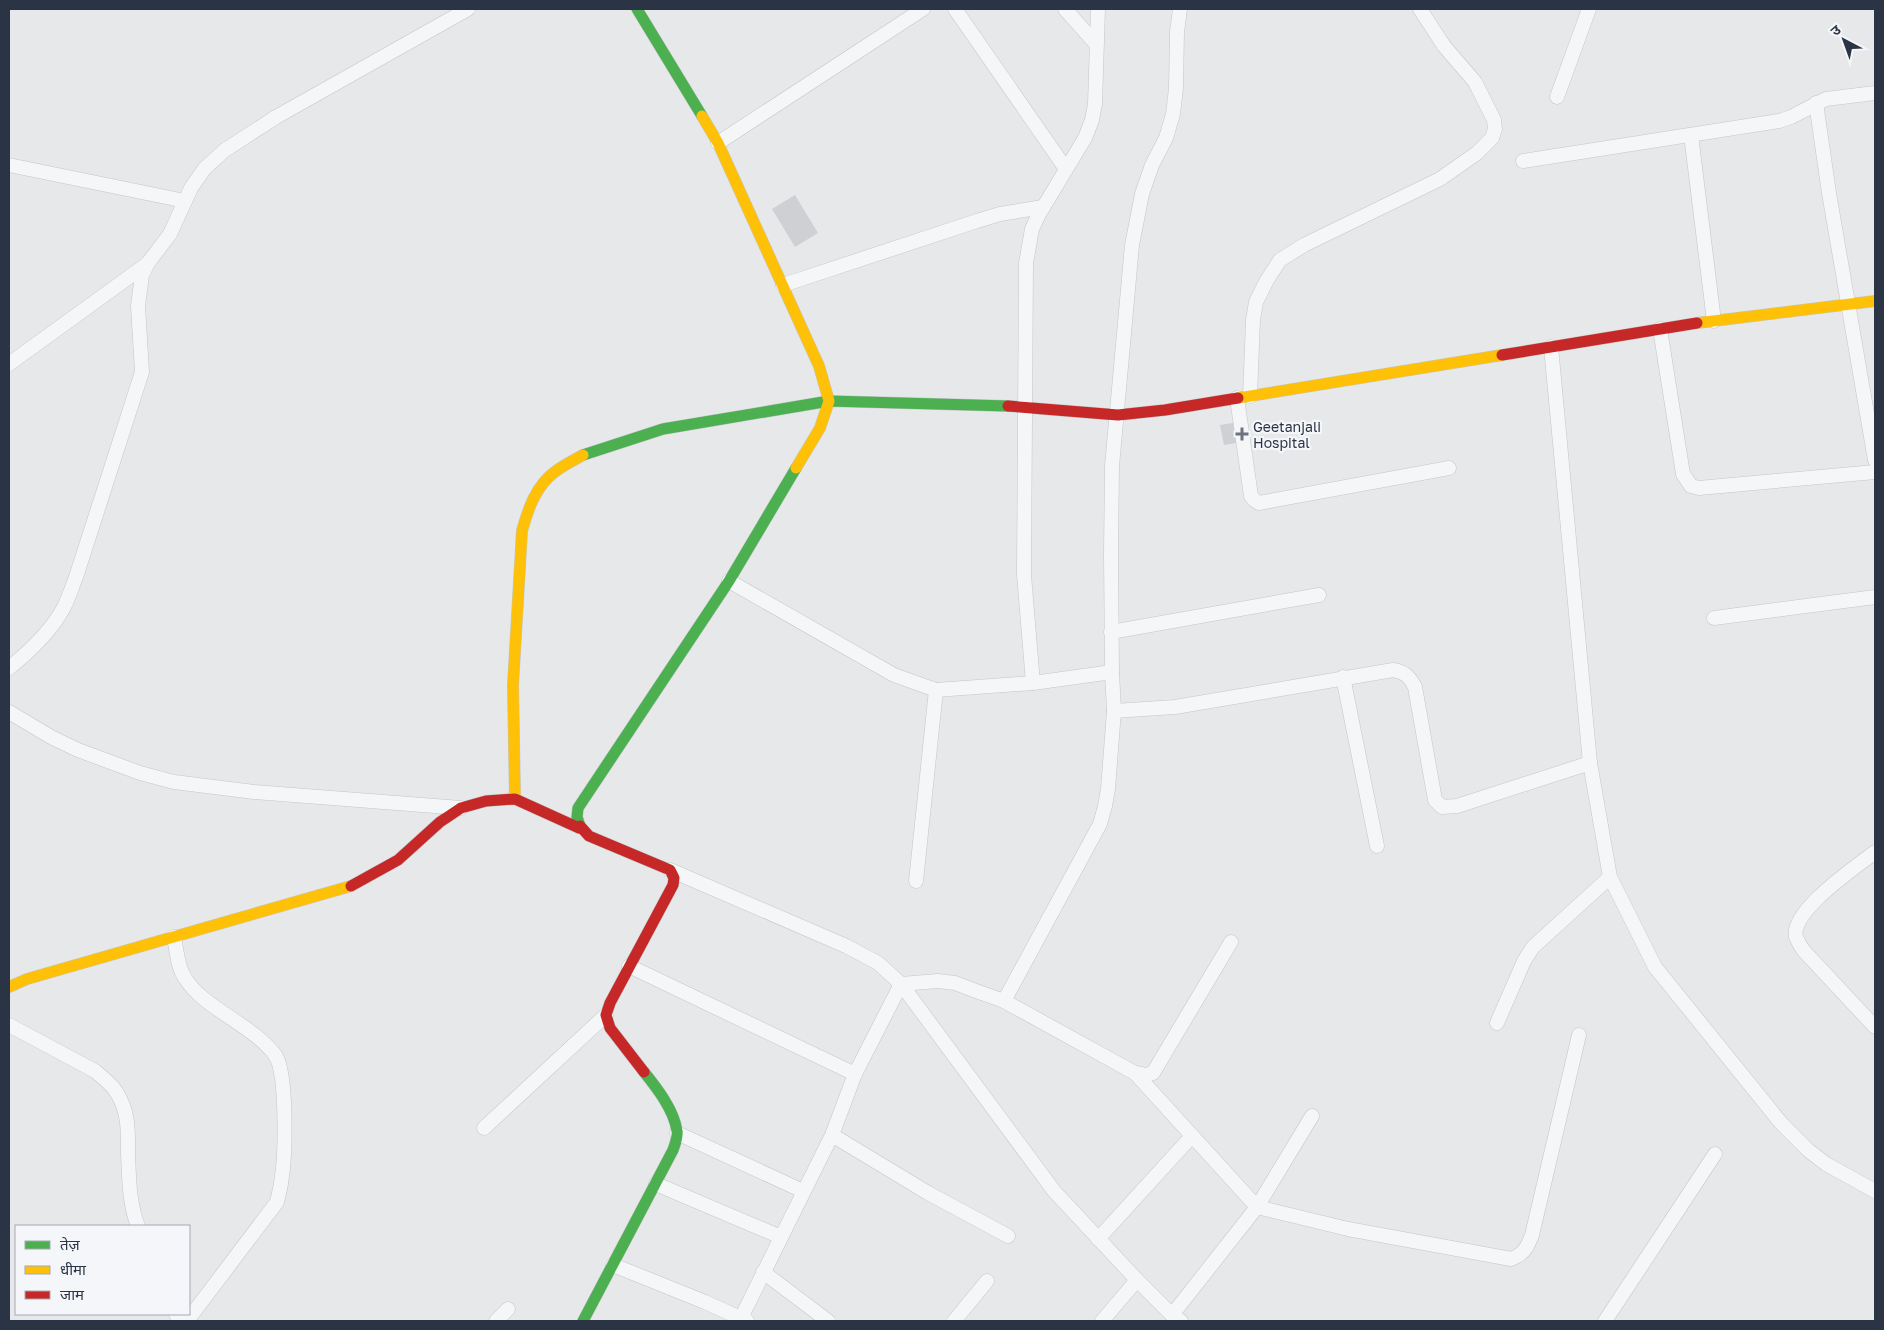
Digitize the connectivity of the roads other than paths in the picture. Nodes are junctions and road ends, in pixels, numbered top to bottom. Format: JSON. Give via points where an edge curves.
{"nodes":[{"id":1,"x":468,"y":9,"type":"edge"},
{"id":2,"x":637,"y":9,"type":"edge"},
{"id":3,"x":923,"y":9,"type":"edge"},
{"id":4,"x":955,"y":9,"type":"edge"},
{"id":5,"x":1065,"y":9,"type":"edge"},
{"id":6,"x":1098,"y":9,"type":"edge"},
{"id":7,"x":1180,"y":9,"type":"edge"},
{"id":8,"x":1420,"y":9,"type":"edge"},
{"id":9,"x":1435,"y":9,"type":"edge"},
{"id":10,"x":1589,"y":9,"type":"edge"},
{"id":11,"x":1430,"y":22,"type":"junction"},
{"id":12,"x":1096,"y":44,"type":"junction"},
{"id":13,"x":1875,"y":93,"type":"edge"},
{"id":14,"x":1557,"y":97,"type":"dead end"},
{"id":15,"x":1816,"y":103,"type":"junction"},
{"id":16,"x":1691,"y":135,"type":"junction"},
{"id":17,"x":718,"y":144,"type":"junction"},
{"id":18,"x":1523,"y":162,"type":"dead end"},
{"id":19,"x":9,"y":165,"type":"edge"},
{"id":20,"x":1066,"y":169,"type":"junction"},
{"id":21,"x":185,"y":201,"type":"junction"},
{"id":22,"x":1043,"y":207,"type":"junction"},
{"id":23,"x":148,"y":264,"type":"junction"},
{"id":24,"x":783,"y":286,"type":"junction"},
{"id":25,"x":1875,"y":301,"type":"edge"},
{"id":26,"x":1847,"y":304,"type":"junction"},
{"id":27,"x":1714,"y":321,"type":"junction"},
{"id":28,"x":1660,"y":330,"type":"junction"},
{"id":29,"x":1551,"y":347,"type":"junction"},
{"id":30,"x":9,"y":364,"type":"edge"},
{"id":31,"x":1244,"y":397,"type":"junction"},
{"id":32,"x":829,"y":401,"type":"junction"},
{"id":33,"x":1025,"y":407,"type":"junction"},
{"id":34,"x":1118,"y":415,"type":"junction"},
{"id":35,"x":1875,"y":460,"type":"edge"},
{"id":36,"x":1449,"y":468,"type":"dead end"},
{"id":37,"x":1875,"y":472,"type":"edge"},
{"id":38,"x":729,"y":580,"type":"junction"},
{"id":39,"x":1319,"y":595,"type":"dead end"},
{"id":40,"x":1875,"y":597,"type":"edge"},
{"id":41,"x":1714,"y":618,"type":"dead end"},
{"id":42,"x":1112,"y":632,"type":"junction"},
{"id":43,"x":9,"y":668,"type":"edge"},
{"id":44,"x":1112,"y":672,"type":"junction"},
{"id":45,"x":1343,"y":677,"type":"junction"},
{"id":46,"x":1033,"y":683,"type":"junction"},
{"id":47,"x":936,"y":690,"type":"junction"},
{"id":48,"x":1114,"y":711,"type":"junction"},
{"id":49,"x":9,"y":712,"type":"edge"},
{"id":50,"x":1590,"y":763,"type":"junction"},
{"id":51,"x":514,"y":799,"type":"junction"},
{"id":52,"x":460,"y":808,"type":"junction"},
{"id":53,"x":579,"y":828,"type":"junction"},
{"id":54,"x":1377,"y":846,"type":"dead end"},
{"id":55,"x":1875,"y":852,"type":"edge"},
{"id":56,"x":670,"y":870,"type":"junction"},
{"id":57,"x":1610,"y":877,"type":"junction"},
{"id":58,"x":916,"y":881,"type":"dead end"},
{"id":59,"x":174,"y":937,"type":"junction"},
{"id":60,"x":1231,"y":942,"type":"dead end"},
{"id":61,"x":630,"y":966,"type":"junction"},
{"id":62,"x":901,"y":984,"type":"junction"},
{"id":63,"x":9,"y":987,"type":"edge"},
{"id":64,"x":1004,"y":1001,"type":"junction"},
{"id":65,"x":606,"y":1015,"type":"junction"},
{"id":66,"x":1497,"y":1023,"type":"dead end"},
{"id":67,"x":9,"y":1025,"type":"edge"},
{"id":68,"x":1875,"y":1027,"type":"edge"},
{"id":69,"x":1579,"y":1034,"type":"dead end"},
{"id":70,"x":1135,"y":1073,"type":"junction"},
{"id":71,"x":855,"y":1074,"type":"junction"},
{"id":72,"x":1312,"y":1116,"type":"dead end"},
{"id":73,"x":484,"y":1128,"type":"dead end"},
{"id":74,"x":677,"y":1133,"type":"junction"},
{"id":75,"x":832,"y":1135,"type":"junction"},
{"id":76,"x":1192,"y":1136,"type":"junction"},
{"id":77,"x":1715,"y":1154,"type":"dead end"},
{"id":78,"x":656,"y":1184,"type":"junction"},
{"id":79,"x":804,"y":1191,"type":"junction"},
{"id":80,"x":1875,"y":1191,"type":"edge"},
{"id":81,"x":1257,"y":1207,"type":"junction"},
{"id":82,"x":138,"y":1225,"type":"edge"},
{"id":83,"x":1008,"y":1236,"type":"dead end"},
{"id":84,"x":781,"y":1237,"type":"junction"},
{"id":85,"x":1098,"y":1239,"type":"junction"},
{"id":86,"x":613,"y":1265,"type":"junction"},
{"id":87,"x":763,"y":1272,"type":"junction"},
{"id":88,"x":987,"y":1280,"type":"dead end"},
{"id":89,"x":1137,"y":1280,"type":"junction"},
{"id":90,"x":508,"y":1309,"type":"dead end"},
{"id":91,"x":1176,"y":1318,"type":"edge"},
{"id":92,"x":744,"y":1320,"type":"edge"},
{"id":93,"x":187,"y":1321,"type":"edge"},
{"id":94,"x":496,"y":1321,"type":"edge"},
{"id":95,"x":583,"y":1321,"type":"edge"},
{"id":96,"x":828,"y":1321,"type":"edge"},
{"id":97,"x":954,"y":1321,"type":"edge"},
{"id":98,"x":1102,"y":1321,"type":"edge"},
{"id":99,"x":1605,"y":1321,"type":"edge"}],
"edges":[{"from":1,"to":21,"type":"street","via":[[276,117],[225,150],[205,168]]},
{"from":2,"to":17,"type":"street"},
{"from":3,"to":17,"type":"street"},
{"from":4,"to":20,"type":"street"},
{"from":5,"to":12,"type":"street"},
{"from":6,"to":12,"type":"street"},
{"from":7,"to":34,"type":"street","via":[[1173,114],[1142,194],[1132,245]]},
{"from":8,"to":11,"type":"street"},
{"from":9,"to":11,"type":"street"},
{"from":10,"to":14,"type":"street"},
{"from":11,"to":31,"type":"street","via":[[1444,46],[1475,82],[1494,120],[1492,138],[1440,179],[1304,245],[1280,260],[1256,302]]},
{"from":12,"to":20,"type":"street","via":[[1092,120]]},
{"from":13,"to":15,"type":"street","via":[[1836,97]]},
{"from":15,"to":16,"type":"street","via":[[1779,121]]},
{"from":15,"to":26,"type":"street"},
{"from":16,"to":18,"type":"street"},
{"from":16,"to":27,"type":"street"},
{"from":17,"to":24,"type":"street"},
{"from":19,"to":21,"type":"street"},
{"from":20,"to":22,"type":"street"},
{"from":21,"to":23,"type":"street","via":[[170,234]]},
{"from":22,"to":24,"type":"street","via":[[977,220]]},
{"from":22,"to":33,"type":"street","via":[[1032,229],[1026,263]]},
{"from":23,"to":30,"type":"street"},
{"from":23,"to":43,"type":"street","via":[[142,275],[138,306],[142,372],[76,577],[63,608],[48,630]]},
{"from":24,"to":32,"type":"street","via":[[819,366]]},
{"from":25,"to":26,"type":"street"},
{"from":26,"to":27,"type":"street"},
{"from":26,"to":35,"type":"street"},
{"from":27,"to":28,"type":"street"},
{"from":28,"to":29,"type":"street"},
{"from":28,"to":37,"type":"street","via":[[1683,474],[1691,486],[1700,488]]},
{"from":29,"to":31,"type":"street"},
{"from":29,"to":50,"type":"street"},
{"from":31,"to":34,"type":"street"},
{"from":31,"to":36,"type":"street","via":[[1251,496],[1259,503]]},
{"from":32,"to":33,"type":"street"},
{"from":32,"to":38,"type":"street","via":[[820,428]]},
{"from":32,"to":51,"type":"street","via":[[663,429],[589,452],[555,471],[539,488],[527,511],[522,531],[513,685]]},
{"from":33,"to":34,"type":"street"},
{"from":33,"to":46,"type":"street","via":[[1024,575]]},
{"from":34,"to":42,"type":"street","via":[[1112,466]]},
{"from":38,"to":47,"type":"street","via":[[894,676]]},
{"from":38,"to":53,"type":"street","via":[[578,808]]},
{"from":39,"to":42,"type":"street"},
{"from":40,"to":41,"type":"street"},
{"from":42,"to":44,"type":"street"},
{"from":44,"to":46,"type":"street"},
{"from":44,"to":48,"type":"street"},
{"from":45,"to":48,"type":"street","via":[[1175,706]]},
{"from":45,"to":50,"type":"street","via":[[1393,670],[1409,676],[1415,687],[1435,800],[1442,807],[1457,806]]},
{"from":45,"to":54,"type":"street"},
{"from":46,"to":47,"type":"street"},
{"from":47,"to":58,"type":"street"},
{"from":48,"to":64,"type":"street","via":[[1108,789],[1100,824]]},
{"from":49,"to":52,"type":"street","via":[[78,750],[174,782],[254,792]]},
{"from":50,"to":57,"type":"street"},
{"from":51,"to":52,"type":"street","via":[[486,801]]},
{"from":51,"to":53,"type":"street"},
{"from":52,"to":59,"type":"street","via":[[398,860],[349,887]]},
{"from":53,"to":56,"type":"street","via":[[589,836]]},
{"from":55,"to":68,"type":"street","via":[[1811,904],[1798,920],[1796,937],[1804,951]]},
{"from":56,"to":61,"type":"street","via":[[673,885]]},
{"from":56,"to":62,"type":"street","via":[[846,946],[878,964]]},
{"from":57,"to":66,"type":"street","via":[[1533,947]]},
{"from":57,"to":80,"type":"street","via":[[1655,967],[1781,1123],[1826,1164]]},
{"from":59,"to":63,"type":"street"},
{"from":59,"to":93,"type":"street","via":[[179,966],[185,978],[194,990],[275,1055],[283,1084],[283,1167],[276,1202]]},
{"from":60,"to":70,"type":"street","via":[[1153,1073]]},
{"from":61,"to":65,"type":"street"},
{"from":61,"to":71,"type":"street"},
{"from":62,"to":64,"type":"street","via":[[955,983]]},
{"from":62,"to":71,"type":"street"},
{"from":62,"to":85,"type":"street","via":[[1054,1191]]},
{"from":64,"to":70,"type":"street"},
{"from":65,"to":73,"type":"street"},
{"from":65,"to":74,"type":"street","via":[[610,1028],[664,1100]]},
{"from":67,"to":82,"type":"street","via":[[95,1071],[116,1091],[128,1121],[130,1196]]},
{"from":69,"to":81,"type":"street","via":[[1532,1235],[1526,1251],[1519,1256],[1511,1259],[1348,1229]]},
{"from":70,"to":76,"type":"street"},
{"from":71,"to":75,"type":"street"},
{"from":72,"to":81,"type":"street"},
{"from":74,"to":78,"type":"street","via":[[673,1150]]},
{"from":74,"to":79,"type":"street"},
{"from":75,"to":79,"type":"street"},
{"from":75,"to":83,"type":"street","via":[[928,1193]]},
{"from":76,"to":81,"type":"street"},
{"from":76,"to":85,"type":"street"},
{"from":77,"to":99,"type":"street"},
{"from":78,"to":84,"type":"street"},
{"from":78,"to":86,"type":"street"},
{"from":79,"to":84,"type":"street"},
{"from":81,"to":91,"type":"street"},
{"from":84,"to":87,"type":"street"},
{"from":85,"to":89,"type":"street"},
{"from":86,"to":92,"type":"street"},
{"from":86,"to":95,"type":"street"},
{"from":87,"to":92,"type":"street"},
{"from":87,"to":96,"type":"street"},
{"from":88,"to":97,"type":"street"},
{"from":89,"to":91,"type":"street"},
{"from":89,"to":98,"type":"street"},
{"from":90,"to":94,"type":"street"}]}
